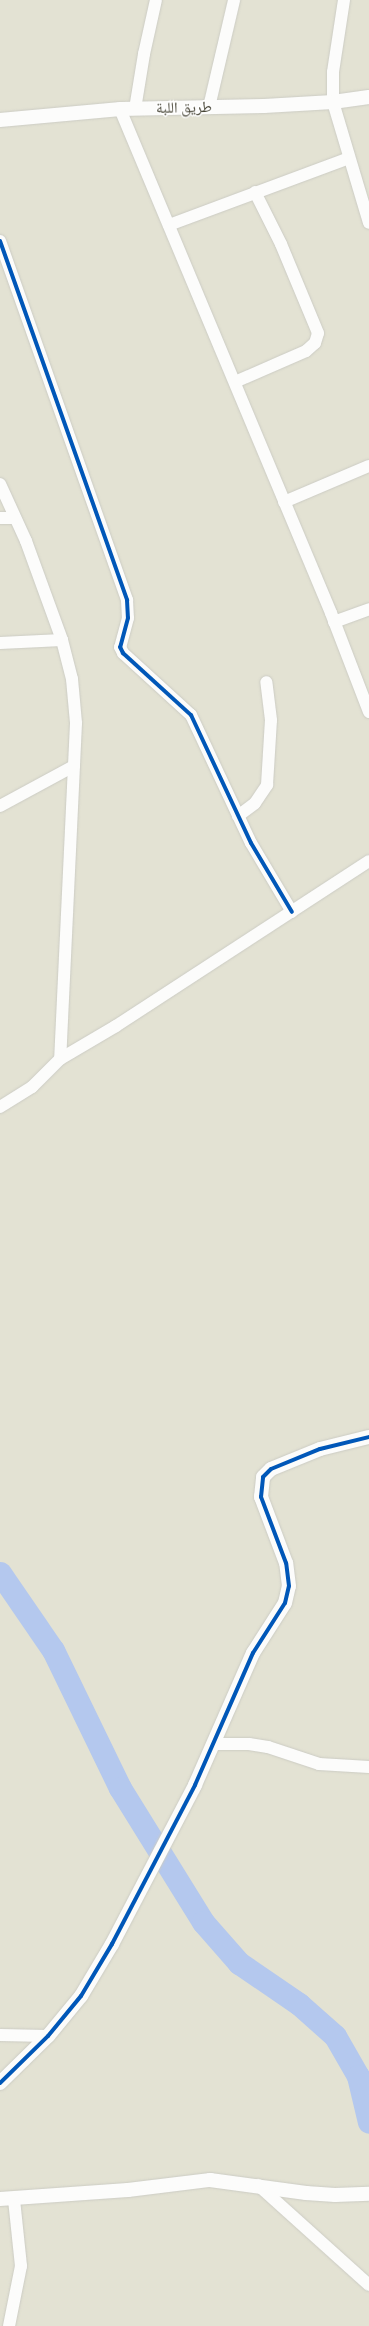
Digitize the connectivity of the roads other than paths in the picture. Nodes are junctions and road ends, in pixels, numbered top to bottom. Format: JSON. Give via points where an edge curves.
{"nodes":[{"id":1,"x":156,"y":0,"type":"edge"},
{"id":2,"x":234,"y":0,"type":"edge"},
{"id":3,"x":344,"y":0,"type":"edge"},
{"id":4,"x":369,"y":97,"type":"edge"},
{"id":5,"x":333,"y":102,"type":"junction"},
{"id":6,"x":209,"y":107,"type":"junction"},
{"id":7,"x":120,"y":109,"type":"junction"},
{"id":8,"x":135,"y":109,"type":"junction"},
{"id":9,"x":0,"y":120,"type":"edge"},
{"id":10,"x":349,"y":158,"type":"junction"},
{"id":11,"x":255,"y":192,"type":"junction"},
{"id":12,"x":369,"y":223,"type":"edge"},
{"id":13,"x":169,"y":225,"type":"junction"},
{"id":14,"x":0,"y":240,"type":"edge"},
{"id":15,"x":235,"y":382,"type":"junction"},
{"id":16,"x":369,"y":466,"type":"edge"},
{"id":17,"x":0,"y":484,"type":"edge"},
{"id":18,"x":284,"y":502,"type":"junction"},
{"id":19,"x":0,"y":518,"type":"edge"},
{"id":20,"x":15,"y":518,"type":"junction"},
{"id":21,"x":369,"y":609,"type":"edge"},
{"id":22,"x":334,"y":622,"type":"junction"},
{"id":23,"x":62,"y":640,"type":"junction"},
{"id":24,"x":0,"y":643,"type":"edge"},
{"id":25,"x":266,"y":682,"type":"dead end"},
{"id":26,"x":369,"y":712,"type":"edge"},
{"id":27,"x":74,"y":766,"type":"junction"},
{"id":28,"x":0,"y":806,"type":"edge"},
{"id":29,"x":238,"y":816,"type":"junction"},
{"id":30,"x":369,"y":861,"type":"edge"},
{"id":31,"x":292,"y":912,"type":"junction"},
{"id":32,"x":60,"y":1059,"type":"junction"},
{"id":33,"x":0,"y":1108,"type":"edge"},
{"id":34,"x":369,"y":1437,"type":"edge"},
{"id":35,"x":214,"y":1744,"type":"junction"},
{"id":36,"x":369,"y":1767,"type":"edge"},
{"id":37,"x":0,"y":2035,"type":"edge"},
{"id":38,"x":48,"y":2036,"type":"junction"},
{"id":39,"x":0,"y":2083,"type":"edge"},
{"id":40,"x":258,"y":2185,"type":"junction"},
{"id":41,"x":369,"y":2194,"type":"edge"},
{"id":42,"x":0,"y":2198,"type":"edge"},
{"id":43,"x":14,"y":2199,"type":"junction"},
{"id":44,"x":369,"y":2285,"type":"edge"},
{"id":45,"x":9,"y":2326,"type":"edge"}],
"edges":[{"from":1,"to":8,"type":"street"},
{"from":2,"to":6,"type":"street"},
{"from":3,"to":5,"type":"street","via":[[333,72]]},
{"from":4,"to":5,"type":"street","name":"طريق اللبة"},
{"from":5,"to":6,"type":"street","name":"طريق اللبة"},
{"from":5,"to":10,"type":"street"},
{"from":6,"to":8,"type":"street","name":"طريق اللبة"},
{"from":7,"to":8,"type":"street","name":"طريق اللبة"},
{"from":7,"to":9,"type":"street","name":"طريق اللبة"},
{"from":7,"to":13,"type":"street"},
{"from":10,"to":11,"type":"street"},
{"from":10,"to":12,"type":"street"},
{"from":11,"to":13,"type":"street"},
{"from":11,"to":15,"type":"street","via":[[281,244],[318,333],[315,343],[306,351]]},
{"from":13,"to":15,"type":"street"},
{"from":14,"to":29,"type":"street","via":[[127,600],[128,618],[120,647],[123,653],[191,715]]},
{"from":15,"to":18,"type":"street"},
{"from":16,"to":18,"type":"street"},
{"from":17,"to":20,"type":"street"},
{"from":18,"to":22,"type":"street"},
{"from":19,"to":20,"type":"street"},
{"from":20,"to":23,"type":"street"},
{"from":21,"to":22,"type":"street"},
{"from":22,"to":26,"type":"street"},
{"from":23,"to":24,"type":"street"},
{"from":23,"to":27,"type":"street","via":[[72,679],[75,715]]},
{"from":25,"to":29,"type":"street","via":[[271,720],[267,785],[255,803]]},
{"from":27,"to":28,"type":"street"},
{"from":27,"to":32,"type":"street"},
{"from":29,"to":31,"type":"street"},
{"from":30,"to":31,"type":"street"},
{"from":31,"to":32,"type":"street","via":[[116,1026]]},
{"from":32,"to":33,"type":"street","via":[[32,1087]]},
{"from":34,"to":35,"type":"street","via":[[320,1449],[271,1469],[262,1477],[261,1497],[286,1563],[289,1586],[285,1603],[253,1653]]},
{"from":35,"to":36,"type":"street","via":[[256,1745],[319,1764]]},
{"from":35,"to":38,"type":"street","via":[[142,1886],[80,1996]]},
{"from":37,"to":38,"type":"street"},
{"from":38,"to":39,"type":"street"},
{"from":40,"to":41,"type":"street","via":[[336,2195]]},
{"from":40,"to":43,"type":"street","via":[[210,2180],[128,2190]]},
{"from":40,"to":44,"type":"street"},
{"from":42,"to":43,"type":"street"},
{"from":43,"to":45,"type":"street","via":[[21,2266]]}]}
